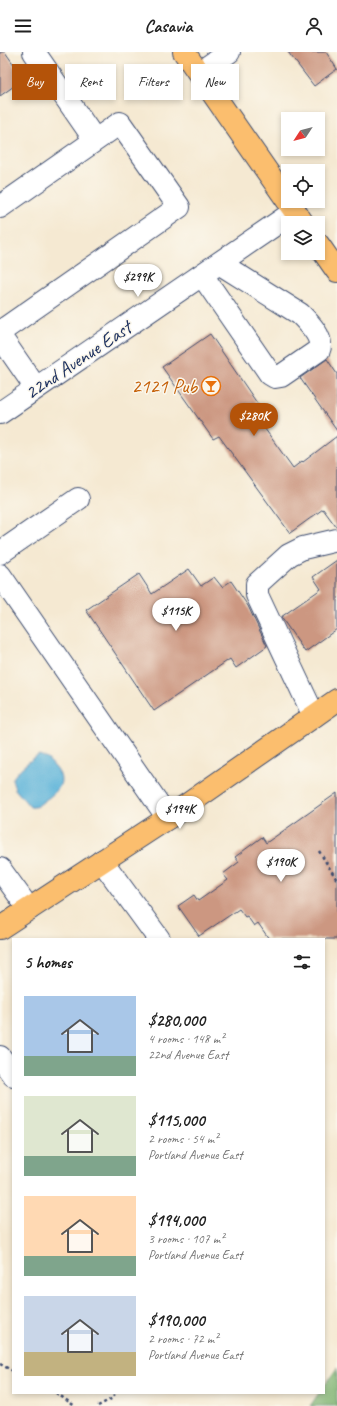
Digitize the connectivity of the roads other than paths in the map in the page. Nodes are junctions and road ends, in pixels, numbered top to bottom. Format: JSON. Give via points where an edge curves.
{"nodes":[{"id":1,"x":34,"y":52,"type":"edge"},
{"id":2,"x":184,"y":52,"type":"edge"},
{"id":3,"x":229,"y":52,"type":"edge"},
{"id":4,"x":193,"y":64,"type":"edge"},
{"id":5,"x":212,"y":64,"type":"edge"},
{"id":6,"x":218,"y":100,"type":"edge"},
{"id":7,"x":95,"y":140,"type":"junction"},
{"id":8,"x":0,"y":207,"type":"edge"},
{"id":9,"x":298,"y":216,"type":"edge"},
{"id":10,"x":281,"y":228,"type":"edge"},
{"id":11,"x":325,"y":254,"type":"edge"},
{"id":12,"x":210,"y":269,"type":"junction"},
{"id":13,"x":337,"y":271,"type":"edge"},
{"id":14,"x":0,"y":332,"type":"edge"},
{"id":15,"x":0,"y":336,"type":"edge"},
{"id":16,"x":36,"y":388,"type":"junction"},
{"id":17,"x":0,"y":413,"type":"edge"},
{"id":18,"x":78,"y":499,"type":"dead end"},
{"id":19,"x":337,"y":540,"type":"edge"},
{"id":20,"x":0,"y":553,"type":"edge"},
{"id":21,"x":0,"y":575,"type":"edge"},
{"id":22,"x":337,"y":700,"type":"edge"},
{"id":23,"x":314,"y":716,"type":"junction"},
{"id":24,"x":168,"y":818,"type":"junction"},
{"id":25,"x":102,"y":861,"type":"junction"},
{"id":26,"x":0,"y":869,"type":"edge"},
{"id":27,"x":29,"y":909,"type":"junction"},
{"id":28,"x":0,"y":928,"type":"edge"},
{"id":29,"x":158,"y":938,"type":"edge"},
{"id":30,"x":0,"y":1057,"type":"edge"},
{"id":31,"x":12,"y":1074,"type":"edge"}],
"edges":[{"from":1,"to":7,"type":"street"},
{"from":2,"to":4,"type":"main road"},
{"from":3,"to":5,"type":"street"},
{"from":6,"to":9,"type":"main road"},
{"from":7,"to":8,"type":"street"},
{"from":7,"to":14,"type":"street","via":[[120,123],[179,206]]},
{"from":10,"to":12,"type":"street","name":"22nd Avenue East"},
{"from":11,"to":13,"type":"main road"},
{"from":12,"to":12,"type":"street","via":[[270,374],[281,376],[319,350],[320,340],[300,314]]},
{"from":12,"to":16,"type":"street","name":"22nd Avenue East"},
{"from":15,"to":16,"type":"street"},
{"from":16,"to":17,"type":"street","name":"22nd Avenue East"},
{"from":18,"to":20,"type":"street"},
{"from":19,"to":23,"type":"street","via":[[303,548],[289,556],[258,584],[256,595]]},
{"from":21,"to":24,"type":"street"},
{"from":22,"to":23,"type":"main road"},
{"from":23,"to":24,"type":"main road"},
{"from":24,"to":25,"type":"main road"},
{"from":25,"to":27,"type":"main road"},
{"from":25,"to":29,"type":"street"},
{"from":26,"to":27,"type":"street"},
{"from":27,"to":28,"type":"main road"},
{"from":30,"to":31,"type":"street"}]}
